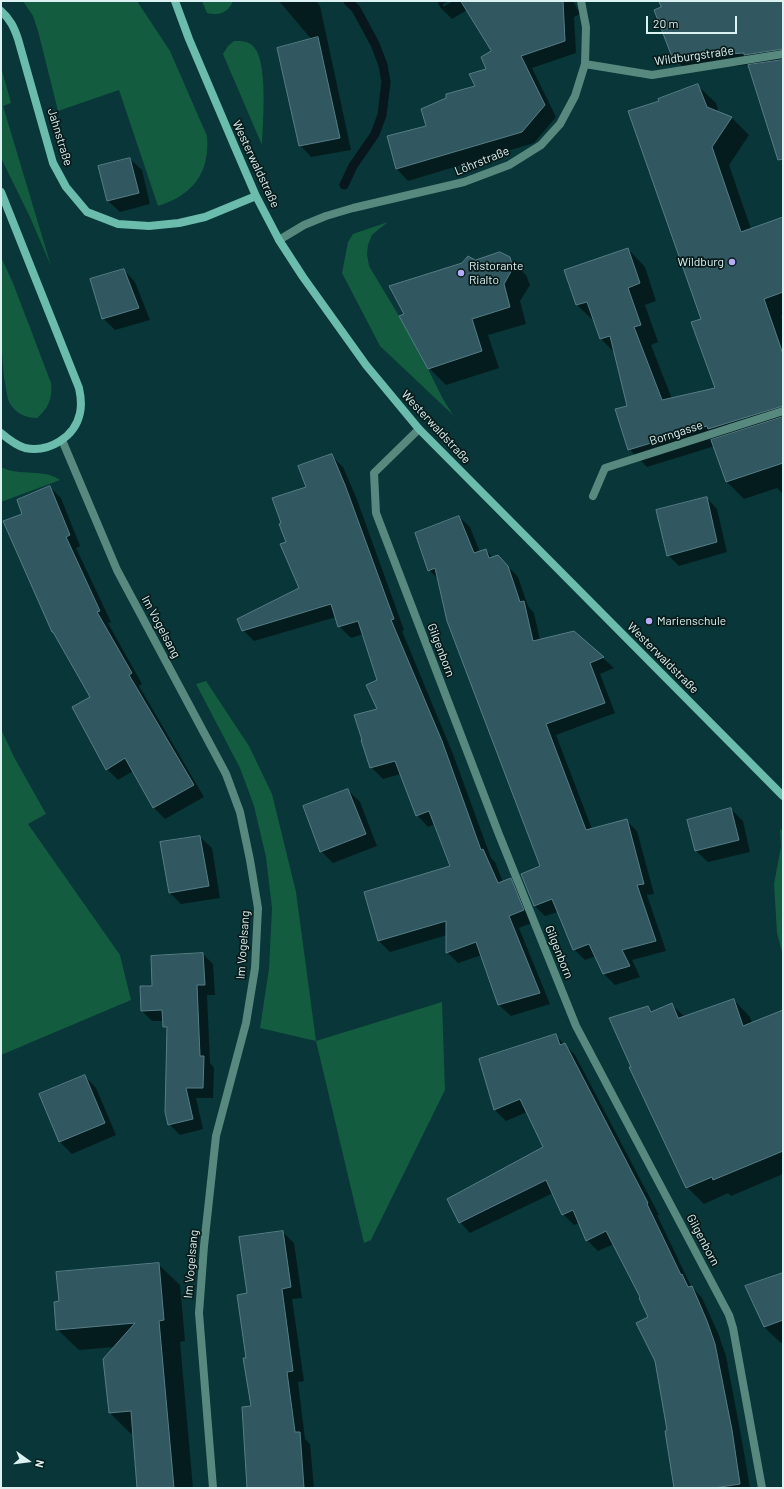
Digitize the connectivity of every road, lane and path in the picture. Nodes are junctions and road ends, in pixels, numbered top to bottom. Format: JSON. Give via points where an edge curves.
{"nodes":[{"id":1,"x":175,"y":1,"type":"edge"},
{"id":2,"x":581,"y":1,"type":"edge"},
{"id":3,"x":1,"y":11,"type":"edge"},
{"id":4,"x":783,"y":54,"type":"edge"},
{"id":5,"x":585,"y":64,"type":"junction"},
{"id":6,"x":1,"y":192,"type":"edge"},
{"id":7,"x":256,"y":196,"type":"junction"},
{"id":8,"x":279,"y":240,"type":"junction"},
{"id":9,"x":783,"y":410,"type":"edge"},
{"id":10,"x":419,"y":429,"type":"junction"},
{"id":11,"x":1,"y":433,"type":"edge"},
{"id":12,"x":62,"y":440,"type":"junction"},
{"id":13,"x":593,"y":496,"type":"dead end"},
{"id":14,"x":783,"y":796,"type":"edge"},
{"id":15,"x":214,"y":1488,"type":"edge"},
{"id":16,"x":762,"y":1488,"type":"edge"}],
"edges":[{"from":1,"to":7,"type":"main road","name":"Westerwaldstraße"},
{"from":2,"to":5,"type":"street","name":"Löhrstraße","via":[[586,27]]},
{"from":3,"to":7,"type":"main road","name":"Jahnstraße","via":[[14,26],[53,163],[66,187],[87,212],[118,224],[149,226],[205,217]]},
{"from":4,"to":5,"type":"street","name":"Wildburgstraße","via":[[652,74]]},
{"from":5,"to":8,"type":"street","name":"Löhrstraße","via":[[575,96],[560,124],[541,145],[509,165],[464,182],[326,216]]},
{"from":6,"to":12,"type":"main road","via":[[79,388],[82,401],[77,422]]},
{"from":7,"to":8,"type":"main road","name":"Westerwaldstraße"},
{"from":8,"to":10,"type":"main road","name":"Westerwaldstraße","via":[[366,365]]},
{"from":9,"to":13,"type":"street","name":"Borngasse","via":[[605,468]]},
{"from":10,"to":14,"type":"main road","name":"Westerwaldstraße"},
{"from":10,"to":16,"type":"street","name":"Gilgenborn","via":[[374,473],[376,513],[498,832],[576,1026],[729,1315]]},
{"from":11,"to":12,"type":"main road","via":[[25,448],[39,449]]},
{"from":12,"to":15,"type":"street","name":"Im Vogelsang","via":[[117,570],[226,774],[240,812],[258,908],[255,968],[246,1023],[216,1136],[204,1246],[199,1312]]}]}
